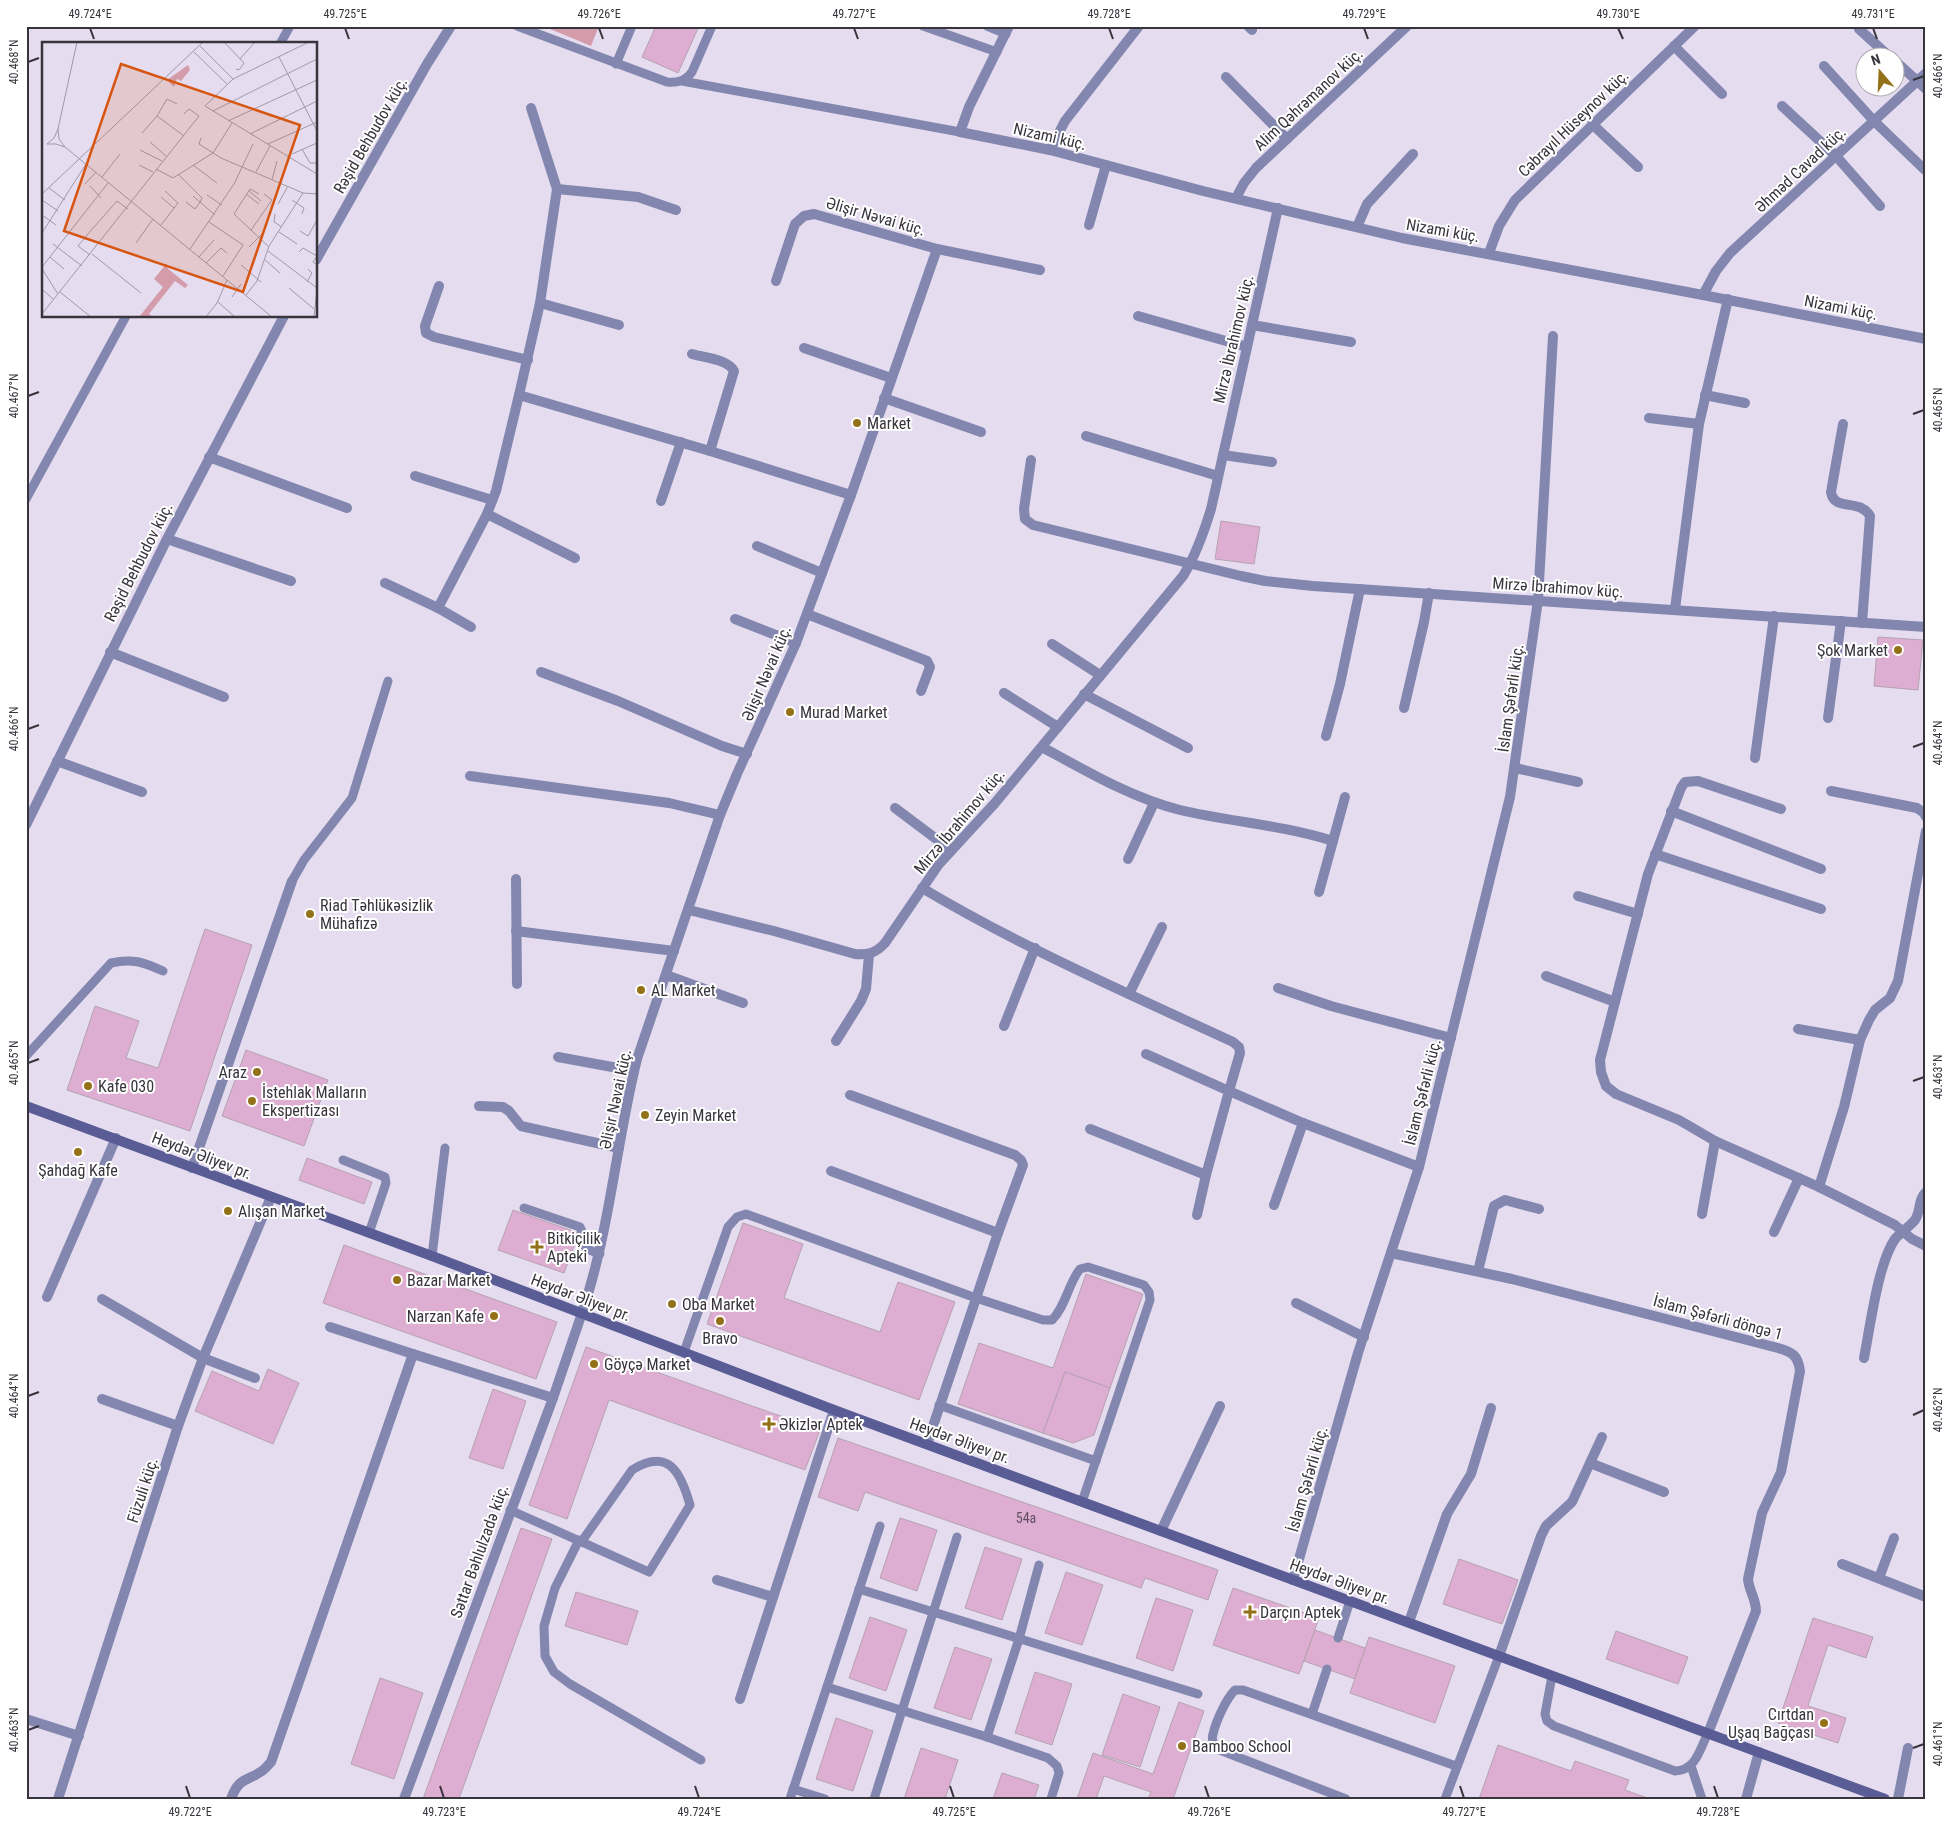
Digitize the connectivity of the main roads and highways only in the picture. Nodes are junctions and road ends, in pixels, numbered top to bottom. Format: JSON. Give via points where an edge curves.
{"nodes":[{"id":1,"x":26,"y":1106,"type":"edge"},
{"id":2,"x":1885,"y":1799,"type":"edge"}],
"edges":[{"from":1,"to":2,"type":"main road","name":"Heydər Əliyev pr.","via":[[432,1256],[834,1410]]}]}
